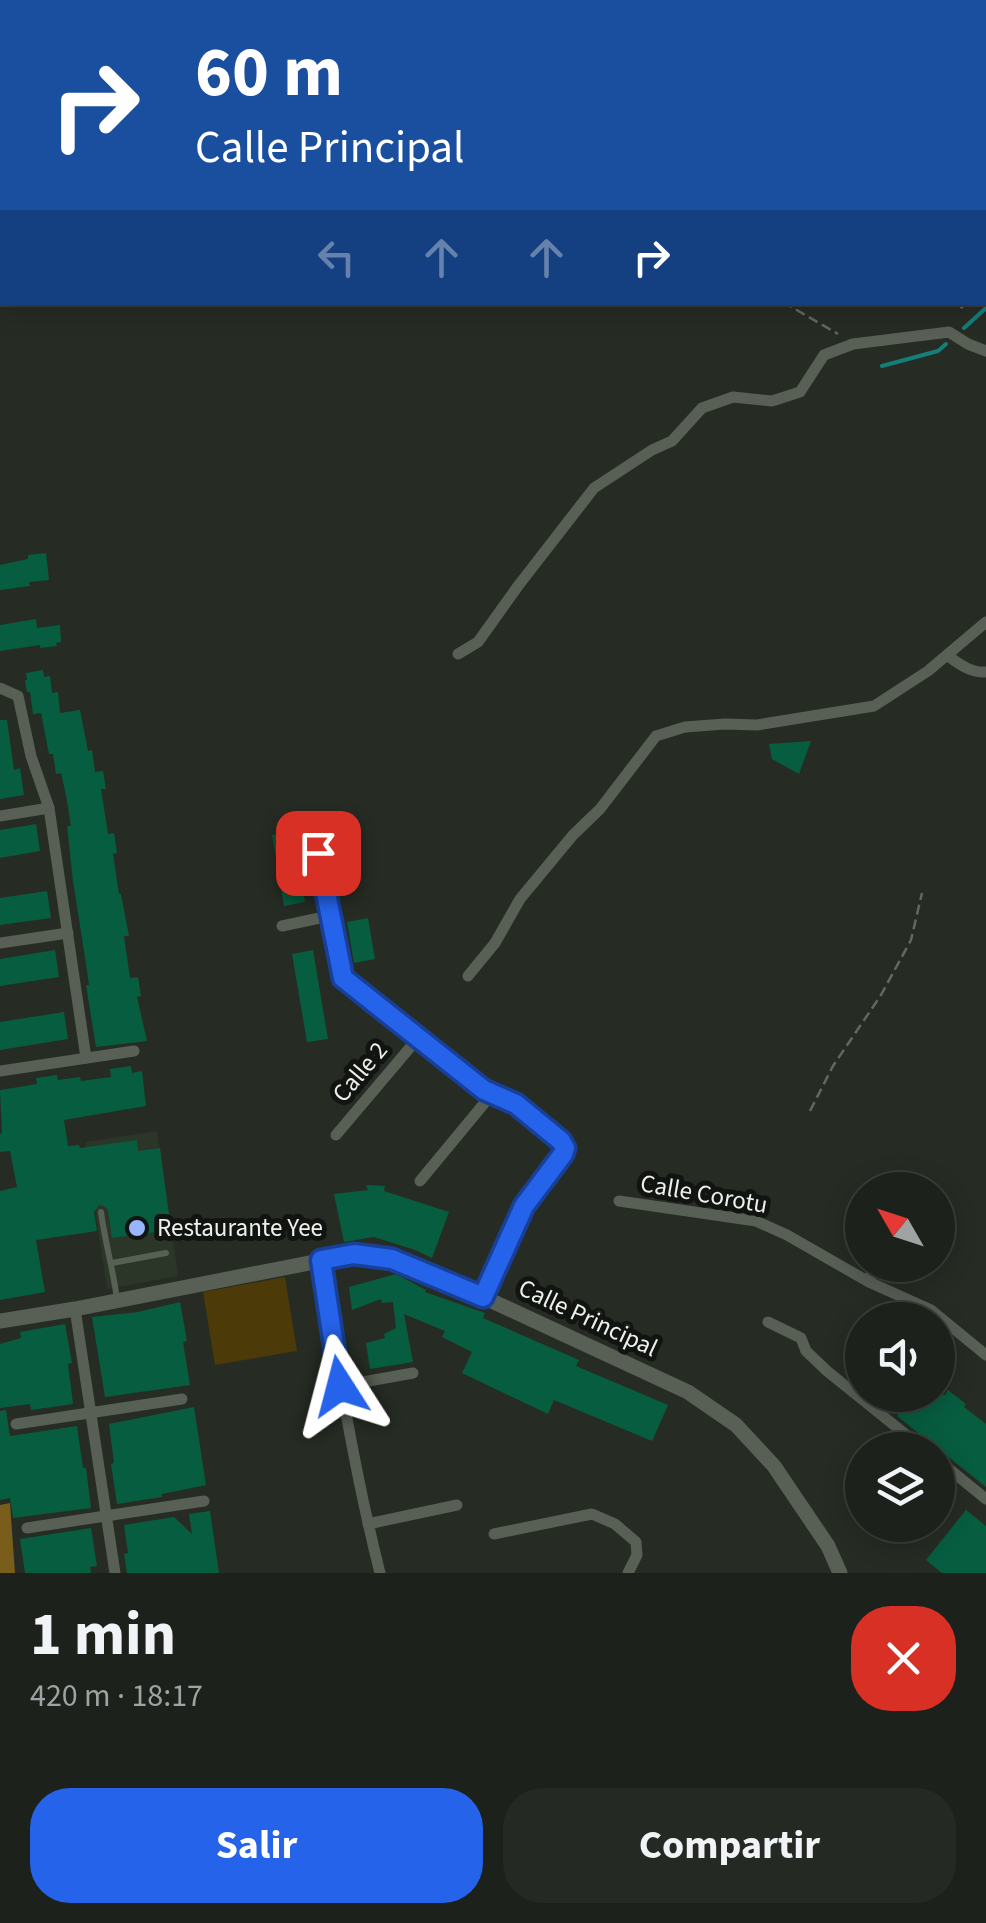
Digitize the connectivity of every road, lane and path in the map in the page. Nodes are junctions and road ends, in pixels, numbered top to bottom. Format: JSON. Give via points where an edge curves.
{"nodes":[{"id":1,"x":788,"y":305,"type":"edge"},
{"id":2,"x":958,"y":305,"type":"edge"},
{"id":3,"x":964,"y":309,"type":"dead end"},
{"id":4,"x":853,"y":344,"type":"junction"},
{"id":5,"x":986,"y":351,"type":"edge"},
{"id":6,"x":986,"y":622,"type":"edge"},
{"id":7,"x":458,"y":654,"type":"dead end"},
{"id":8,"x":948,"y":656,"type":"junction"},
{"id":9,"x":986,"y":672,"type":"edge"},
{"id":10,"x":0,"y":688,"type":"edge"},
{"id":11,"x":48,"y":808,"type":"junction"},
{"id":12,"x":0,"y":816,"type":"edge"},
{"id":13,"x":312,"y":821,"type":"dead end"},
{"id":14,"x":922,"y":893,"type":"dead end"},
{"id":15,"x":329,"y":916,"type":"junction"},
{"id":16,"x":282,"y":926,"type":"dead end"},
{"id":17,"x":68,"y":933,"type":"junction"},
{"id":18,"x":0,"y":943,"type":"edge"},
{"id":19,"x":468,"y":976,"type":"dead end"},
{"id":20,"x":419,"y":1037,"type":"junction"},
{"id":21,"x":134,"y":1051,"type":"dead end"},
{"id":22,"x":86,"y":1058,"type":"junction"},
{"id":23,"x":0,"y":1071,"type":"edge"},
{"id":24,"x":492,"y":1094,"type":"junction"},
{"id":25,"x":810,"y":1112,"type":"dead end"},
{"id":26,"x":336,"y":1136,"type":"dead end"},
{"id":27,"x":420,"y":1180,"type":"dead end"},
{"id":28,"x":619,"y":1201,"type":"dead end"},
{"id":29,"x":101,"y":1212,"type":"dead end"},
{"id":30,"x":166,"y":1254,"type":"dead end"},
{"id":31,"x":321,"y":1260,"type":"junction"},
{"id":32,"x":112,"y":1263,"type":"junction"},
{"id":33,"x":845,"y":1268,"type":"edge"},
{"id":34,"x":869,"y":1282,"type":"edge"},
{"id":35,"x":483,"y":1297,"type":"junction"},
{"id":36,"x":117,"y":1300,"type":"junction"},
{"id":37,"x":75,"y":1309,"type":"junction"},
{"id":38,"x":0,"y":1321,"type":"edge"},
{"id":39,"x":768,"y":1322,"type":"dead end"},
{"id":40,"x":986,"y":1355,"type":"edge"},
{"id":41,"x":414,"y":1374,"type":"dead end"},
{"id":42,"x":340,"y":1386,"type":"junction"},
{"id":43,"x":182,"y":1400,"type":"dead end"},
{"id":44,"x":90,"y":1413,"type":"junction"},
{"id":45,"x":16,"y":1424,"type":"dead end"},
{"id":46,"x":904,"y":1432,"type":"edge"},
{"id":47,"x":955,"y":1474,"type":"edge"},
{"id":48,"x":986,"y":1499,"type":"edge"},
{"id":49,"x":204,"y":1501,"type":"dead end"},
{"id":50,"x":456,"y":1505,"type":"dead end"},
{"id":51,"x":106,"y":1516,"type":"junction"},
{"id":52,"x":368,"y":1524,"type":"junction"},
{"id":53,"x":27,"y":1528,"type":"dead end"},
{"id":54,"x":494,"y":1534,"type":"dead end"},
{"id":55,"x":115,"y":1573,"type":"edge"},
{"id":56,"x":380,"y":1573,"type":"edge"},
{"id":57,"x":628,"y":1573,"type":"edge"},
{"id":58,"x":840,"y":1573,"type":"edge"}],
"edges":[{"from":1,"to":4,"type":"path"},
{"from":2,"to":3,"type":"path"},
{"from":4,"to":5,"type":"street","via":[[949,332]]},
{"from":4,"to":7,"type":"street","via":[[824,355],[800,392],[772,401],[733,397],[702,408],[672,441],[594,488],[478,642]]},
{"from":6,"to":8,"type":"street"},
{"from":8,"to":9,"type":"street"},
{"from":8,"to":19,"type":"street","via":[[874,706],[656,736],[520,900]]},
{"from":10,"to":11,"type":"street","via":[[18,696]]},
{"from":11,"to":12,"type":"street"},
{"from":11,"to":17,"type":"street"},
{"from":13,"to":15,"type":"street"},
{"from":14,"to":25,"type":"path","via":[[912,940]]},
{"from":15,"to":16,"type":"street"},
{"from":15,"to":20,"type":"street","via":[[343,978]]},
{"from":17,"to":18,"type":"street"},
{"from":17,"to":22,"type":"street"},
{"from":20,"to":24,"type":"street"},
{"from":20,"to":26,"type":"street","name":"Calle 2"},
{"from":21,"to":22,"type":"street"},
{"from":22,"to":23,"type":"street"},
{"from":24,"to":27,"type":"street"},
{"from":24,"to":35,"type":"street","via":[[516,1104],[565,1148],[524,1206]]},
{"from":28,"to":33,"type":"street","name":"Calle Corotu","via":[[756,1221]]},
{"from":29,"to":32,"type":"lane"},
{"from":30,"to":32,"type":"lane"},
{"from":31,"to":35,"type":"street","name":"Calle Principal","via":[[354,1254],[392,1259]]},
{"from":31,"to":36,"type":"street","name":"Calle Principal"},
{"from":31,"to":42,"type":"street"},
{"from":32,"to":36,"type":"lane"},
{"from":34,"to":40,"type":"street","name":"Calle Corotu","via":[[931,1310]]},
{"from":35,"to":58,"type":"street","name":"Calle Principal","via":[[688,1392],[736,1426],[774,1466]]},
{"from":36,"to":37,"type":"street","name":"Calle Principal"},
{"from":37,"to":38,"type":"street","name":"Calle Principal"},
{"from":37,"to":44,"type":"street"},
{"from":39,"to":46,"type":"street","via":[[801,1338],[806,1351]]},
{"from":41,"to":42,"type":"street"},
{"from":42,"to":52,"type":"street"},
{"from":43,"to":44,"type":"street"},
{"from":44,"to":45,"type":"street"},
{"from":44,"to":51,"type":"street"},
{"from":47,"to":48,"type":"street"},
{"from":49,"to":51,"type":"street"},
{"from":50,"to":52,"type":"street"},
{"from":51,"to":53,"type":"street"},
{"from":51,"to":55,"type":"street"},
{"from":52,"to":56,"type":"street"},
{"from":54,"to":57,"type":"street","via":[[592,1514],[636,1542],[638,1555]]}]}
